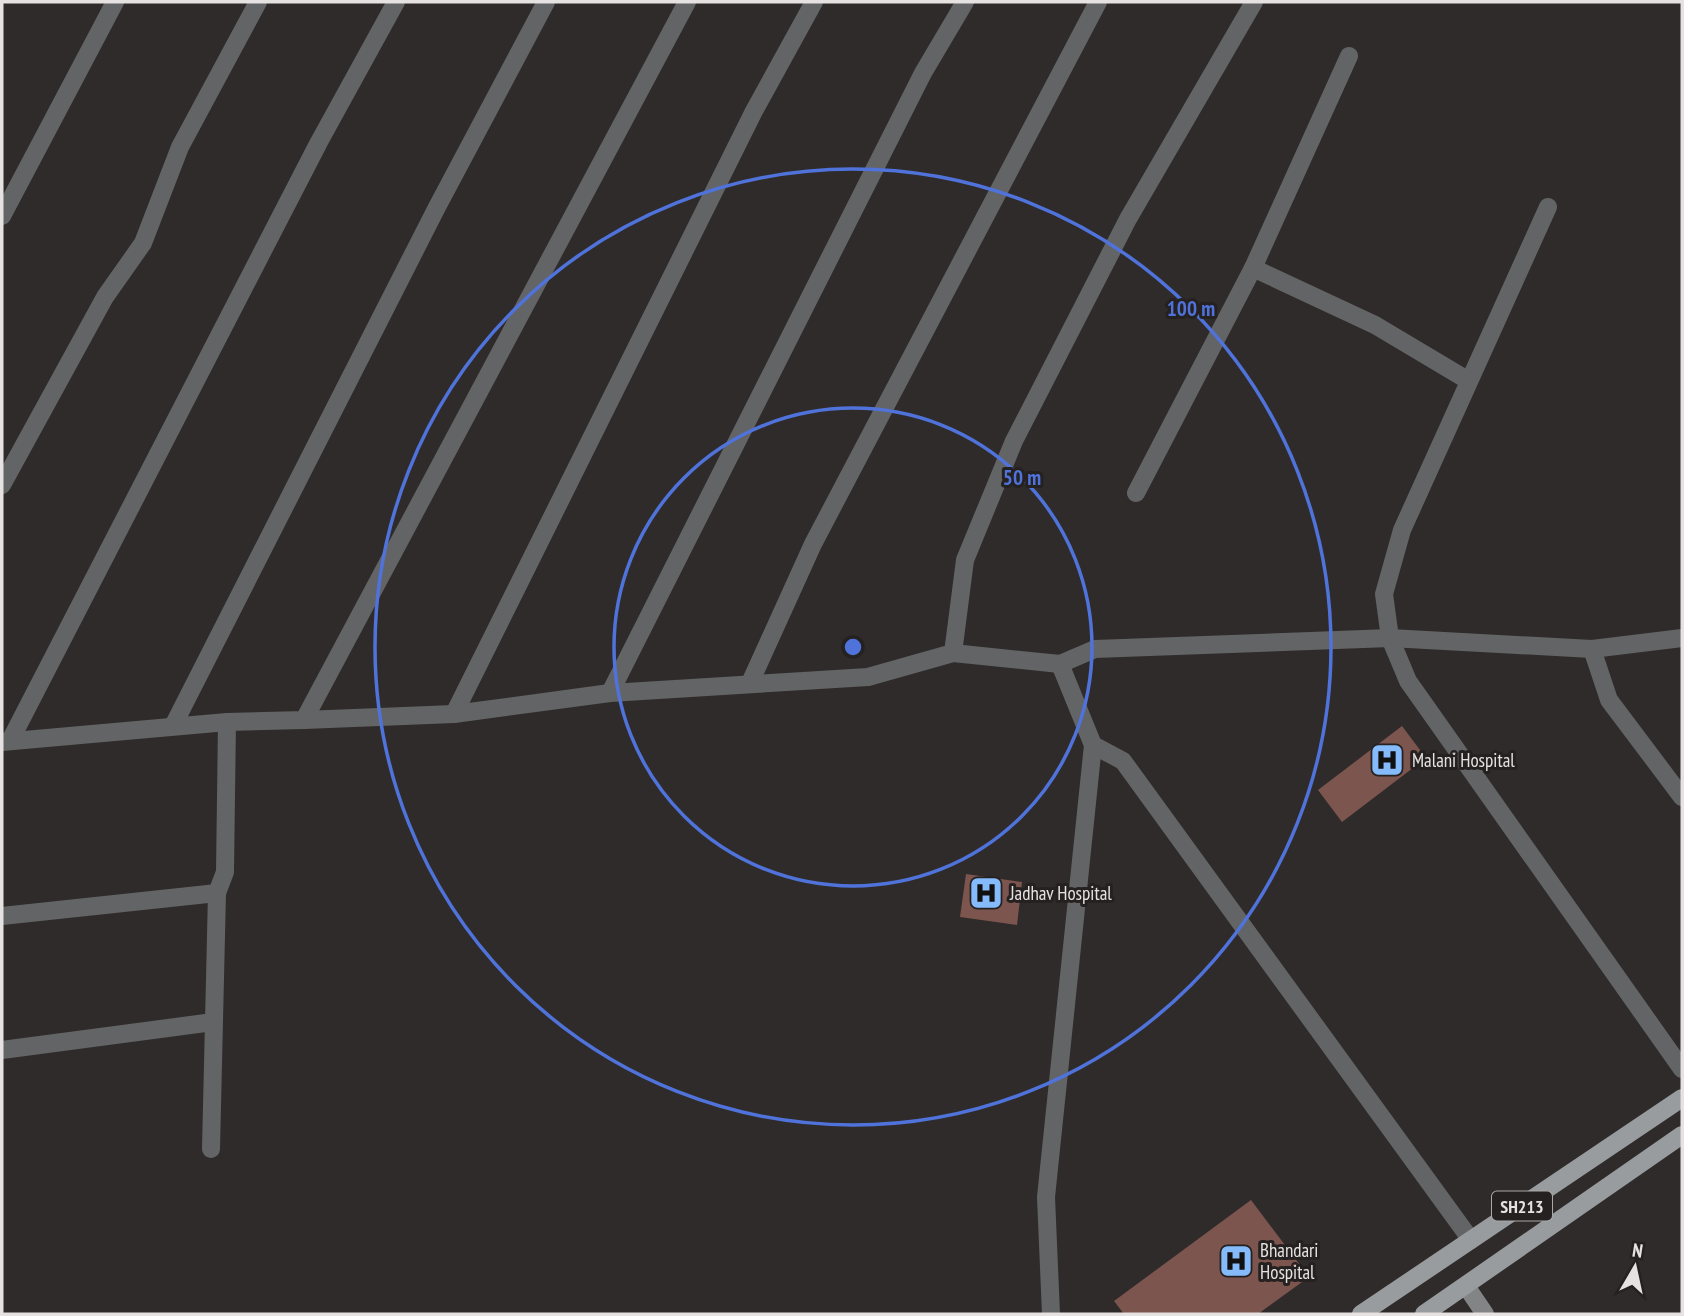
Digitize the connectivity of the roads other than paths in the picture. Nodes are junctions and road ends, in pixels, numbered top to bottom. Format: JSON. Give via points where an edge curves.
{"nodes":[{"id":1,"x":115,"y":2,"type":"edge"},
{"id":2,"x":258,"y":2,"type":"edge"},
{"id":3,"x":396,"y":2,"type":"edge"},
{"id":4,"x":546,"y":2,"type":"edge"},
{"id":5,"x":687,"y":2,"type":"edge"},
{"id":6,"x":814,"y":2,"type":"edge"},
{"id":7,"x":965,"y":2,"type":"edge"},
{"id":8,"x":1098,"y":2,"type":"edge"},
{"id":9,"x":1254,"y":2,"type":"edge"},
{"id":10,"x":1349,"y":56,"type":"dead end"},
{"id":11,"x":1548,"y":207,"type":"dead end"},
{"id":12,"x":2,"y":216,"type":"edge"},
{"id":13,"x":1253,"y":268,"type":"junction"},
{"id":14,"x":1469,"y":380,"type":"junction"},
{"id":15,"x":2,"y":485,"type":"edge"},
{"id":16,"x":1136,"y":493,"type":"dead end"},
{"id":17,"x":1390,"y":638,"type":"junction"},
{"id":18,"x":1682,"y":638,"type":"edge"},
{"id":19,"x":1592,"y":649,"type":"junction"},
{"id":20,"x":953,"y":653,"type":"junction"},
{"id":21,"x":1060,"y":664,"type":"junction"},
{"id":22,"x":750,"y":683,"type":"junction"},
{"id":23,"x":610,"y":693,"type":"junction"},
{"id":24,"x":454,"y":714,"type":"junction"},
{"id":25,"x":304,"y":720,"type":"junction"},
{"id":26,"x":228,"y":722,"type":"junction"},
{"id":27,"x":173,"y":726,"type":"junction"},
{"id":28,"x":6,"y":742,"type":"edge"},
{"id":29,"x":1093,"y":745,"type":"junction"},
{"id":30,"x":1682,"y":797,"type":"edge"},
{"id":31,"x":216,"y":893,"type":"junction"},
{"id":32,"x":2,"y":916,"type":"edge"},
{"id":33,"x":213,"y":1022,"type":"junction"},
{"id":34,"x":2,"y":1050,"type":"edge"},
{"id":35,"x":1682,"y":1069,"type":"edge"},
{"id":36,"x":1682,"y":1098,"type":"edge"},
{"id":37,"x":1682,"y":1135,"type":"edge"},
{"id":38,"x":212,"y":1149,"type":"dead end"},
{"id":39,"x":1471,"y":1240,"type":"junction"},
{"id":40,"x":1466,"y":1286,"type":"junction"},
{"id":41,"x":1051,"y":1314,"type":"edge"},
{"id":42,"x":1361,"y":1314,"type":"edge"},
{"id":43,"x":1424,"y":1314,"type":"edge"},
{"id":44,"x":1485,"y":1314,"type":"edge"}],
"edges":[{"from":1,"to":12,"type":"street"},
{"from":2,"to":15,"type":"street","via":[[180,147],[143,243],[105,297]]},
{"from":3,"to":28,"type":"street"},
{"from":4,"to":27,"type":"street"},
{"from":5,"to":25,"type":"street"},
{"from":6,"to":24,"type":"street","via":[[754,111]]},
{"from":7,"to":23,"type":"street","via":[[923,73]]},
{"from":8,"to":22,"type":"street","via":[[813,544]]},
{"from":9,"to":20,"type":"street","via":[[1128,219],[1014,441],[965,560]]},
{"from":10,"to":13,"type":"street"},
{"from":11,"to":14,"type":"street"},
{"from":13,"to":14,"type":"street","via":[[1375,326]]},
{"from":13,"to":16,"type":"street"},
{"from":14,"to":17,"type":"street","via":[[1402,530],[1384,594]]},
{"from":17,"to":19,"type":"street"},
{"from":17,"to":21,"type":"street","via":[[1095,649]]},
{"from":17,"to":35,"type":"street","via":[[1408,681]]},
{"from":18,"to":19,"type":"street"},
{"from":19,"to":30,"type":"street","via":[[1609,700]]},
{"from":20,"to":21,"type":"street"},
{"from":20,"to":22,"type":"street","via":[[868,677]]},
{"from":21,"to":29,"type":"street"},
{"from":22,"to":23,"type":"street"},
{"from":23,"to":24,"type":"street"},
{"from":24,"to":25,"type":"street"},
{"from":25,"to":26,"type":"street"},
{"from":26,"to":27,"type":"street"},
{"from":26,"to":31,"type":"street","via":[[225,872]]},
{"from":27,"to":28,"type":"street"},
{"from":29,"to":39,"type":"street","via":[[1123,761]]},
{"from":29,"to":41,"type":"street","via":[[1046,1197]]},
{"from":31,"to":32,"type":"street"},
{"from":31,"to":33,"type":"street"},
{"from":33,"to":34,"type":"street"},
{"from":33,"to":38,"type":"street"},
{"from":36,"to":39,"type":"main road","number":"SH213"},
{"from":37,"to":40,"type":"main road","number":"SH213"},
{"from":39,"to":42,"type":"main road","number":"SH213"},
{"from":40,"to":43,"type":"main road","number":"SH213"},
{"from":40,"to":44,"type":"main road"}]}
